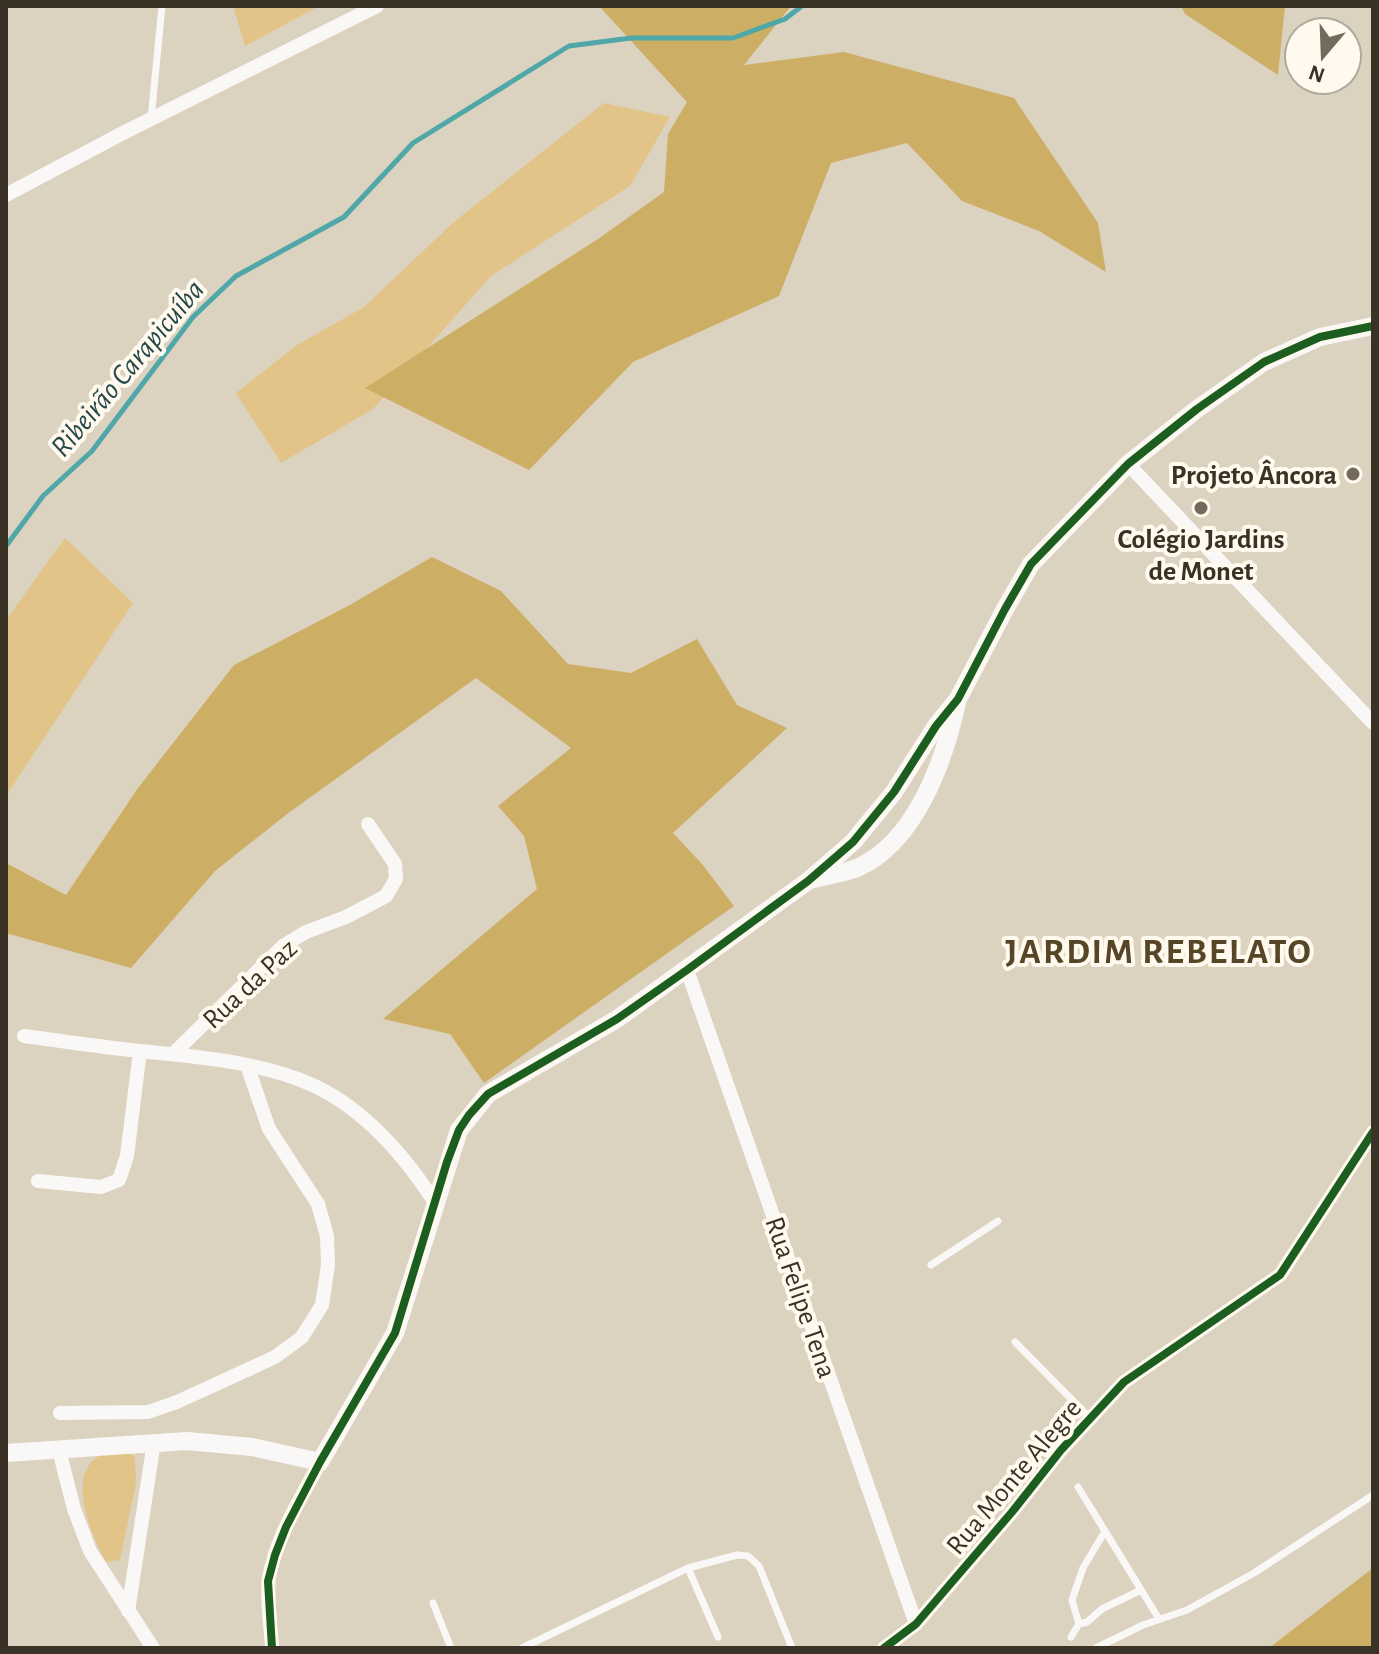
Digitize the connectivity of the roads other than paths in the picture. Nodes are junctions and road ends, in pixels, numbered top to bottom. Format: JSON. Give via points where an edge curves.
{"nodes":[{"id":1,"x":162,"y":6,"type":"edge"},
{"id":2,"x":377,"y":6,"type":"edge"},
{"id":3,"x":151,"y":119,"type":"junction"},
{"id":4,"x":6,"y":195,"type":"edge"},
{"id":5,"x":1373,"y":326,"type":"edge"},
{"id":6,"x":1128,"y":464,"type":"junction"},
{"id":7,"x":958,"y":699,"type":"junction"},
{"id":8,"x":1373,"y":723,"type":"edge"},
{"id":9,"x":368,"y":824,"type":"dead end"},
{"id":10,"x":808,"y":881,"type":"junction"},
{"id":11,"x":687,"y":970,"type":"junction"},
{"id":12,"x":24,"y":1036,"type":"dead end"},
{"id":13,"x":140,"y":1051,"type":"junction"},
{"id":14,"x":174,"y":1053,"type":"junction"},
{"id":15,"x":247,"y":1065,"type":"junction"},
{"id":16,"x":1373,"y":1132,"type":"edge"},
{"id":17,"x":38,"y":1181,"type":"dead end"},
{"id":18,"x":436,"y":1204,"type":"junction"},
{"id":19,"x":998,"y":1221,"type":"dead end"},
{"id":20,"x":931,"y":1265,"type":"dead end"},
{"id":21,"x":1015,"y":1342,"type":"dead end"},
{"id":22,"x":60,"y":1413,"type":"dead end"},
{"id":23,"x":1090,"y":1418,"type":"junction"},
{"id":24,"x":154,"y":1442,"type":"junction"},
{"id":25,"x":59,"y":1450,"type":"junction"},
{"id":26,"x":6,"y":1453,"type":"edge"},
{"id":27,"x":320,"y":1462,"type":"junction"},
{"id":28,"x":1078,"y":1487,"type":"dead end"},
{"id":29,"x":1373,"y":1495,"type":"edge"},
{"id":30,"x":1105,"y":1531,"type":"junction"},
{"id":31,"x":688,"y":1568,"type":"junction"},
{"id":32,"x":1141,"y":1590,"type":"junction"},
{"id":33,"x":433,"y":1603,"type":"dead end"},
{"id":34,"x":128,"y":1611,"type":"junction"},
{"id":35,"x":1159,"y":1619,"type":"junction"},
{"id":36,"x":916,"y":1624,"type":"junction"},
{"id":37,"x":1079,"y":1624,"type":"junction"},
{"id":38,"x":718,"y":1637,"type":"dead end"},
{"id":39,"x":1071,"y":1637,"type":"dead end"},
{"id":40,"x":153,"y":1648,"type":"edge"},
{"id":41,"x":272,"y":1648,"type":"edge"},
{"id":42,"x":451,"y":1648,"type":"edge"},
{"id":43,"x":522,"y":1648,"type":"edge"},
{"id":44,"x":792,"y":1648,"type":"edge"},
{"id":45,"x":884,"y":1648,"type":"edge"},
{"id":46,"x":1096,"y":1648,"type":"edge"}],
"edges":[{"from":1,"to":3,"type":"lane"},
{"from":2,"to":3,"type":"street"},
{"from":3,"to":4,"type":"street"},
{"from":5,"to":6,"type":"street","via":[[1320,337],[1264,362]]},
{"from":6,"to":7,"type":"street","via":[[1031,564]]},
{"from":6,"to":8,"type":"street"},
{"from":7,"to":10,"type":"street","via":[[860,834]]},
{"from":7,"to":10,"type":"street","via":[[934,777],[902,831],[858,867]]},
{"from":9,"to":14,"type":"street","name":"Rua da Paz","via":[[395,864],[396,879],[386,896],[283,946]]},
{"from":10,"to":11,"type":"street"},
{"from":11,"to":18,"type":"street","via":[[617,1019],[488,1094],[459,1130]]},
{"from":11,"to":36,"type":"street","name":"Rua Felipe Tena"},
{"from":12,"to":13,"type":"street"},
{"from":13,"to":14,"type":"street"},
{"from":13,"to":17,"type":"street","via":[[127,1156],[119,1180],[101,1187]]},
{"from":14,"to":15,"type":"street"},
{"from":15,"to":18,"type":"street","via":[[310,1084],[344,1104],[387,1141]]},
{"from":15,"to":22,"type":"street","via":[[269,1129],[318,1204],[327,1236],[322,1305],[302,1337],[275,1357],[177,1402],[148,1412]]},
{"from":16,"to":23,"type":"street","name":"Rua Monte Alegre","via":[[1280,1275],[1124,1382]]},
{"from":18,"to":27,"type":"street","via":[[395,1333]]},
{"from":19,"to":20,"type":"lane"},
{"from":21,"to":23,"type":"lane"},
{"from":23,"to":36,"type":"street","name":"Rua Monte Alegre"},
{"from":24,"to":25,"type":"street"},
{"from":24,"to":27,"type":"street","via":[[252,1447]]},
{"from":24,"to":34,"type":"street"},
{"from":25,"to":26,"type":"street"},
{"from":25,"to":34,"type":"street","via":[[90,1551]]},
{"from":27,"to":41,"type":"street","via":[[286,1527],[268,1581]]},
{"from":28,"to":30,"type":"lane"},
{"from":29,"to":35,"type":"lane","via":[[1254,1573],[1187,1610]]},
{"from":30,"to":32,"type":"lane"},
{"from":30,"to":37,"type":"lane","via":[[1075,1588],[1072,1608]]},
{"from":31,"to":38,"type":"lane"},
{"from":31,"to":43,"type":"lane"},
{"from":31,"to":44,"type":"lane","via":[[748,1556],[759,1566]]},
{"from":32,"to":35,"type":"lane"},
{"from":32,"to":37,"type":"lane"},
{"from":33,"to":42,"type":"lane"},
{"from":34,"to":40,"type":"street"},
{"from":35,"to":46,"type":"lane"},
{"from":36,"to":45,"type":"street","name":"Rua Monte Alegre"},
{"from":37,"to":39,"type":"lane"}]}
